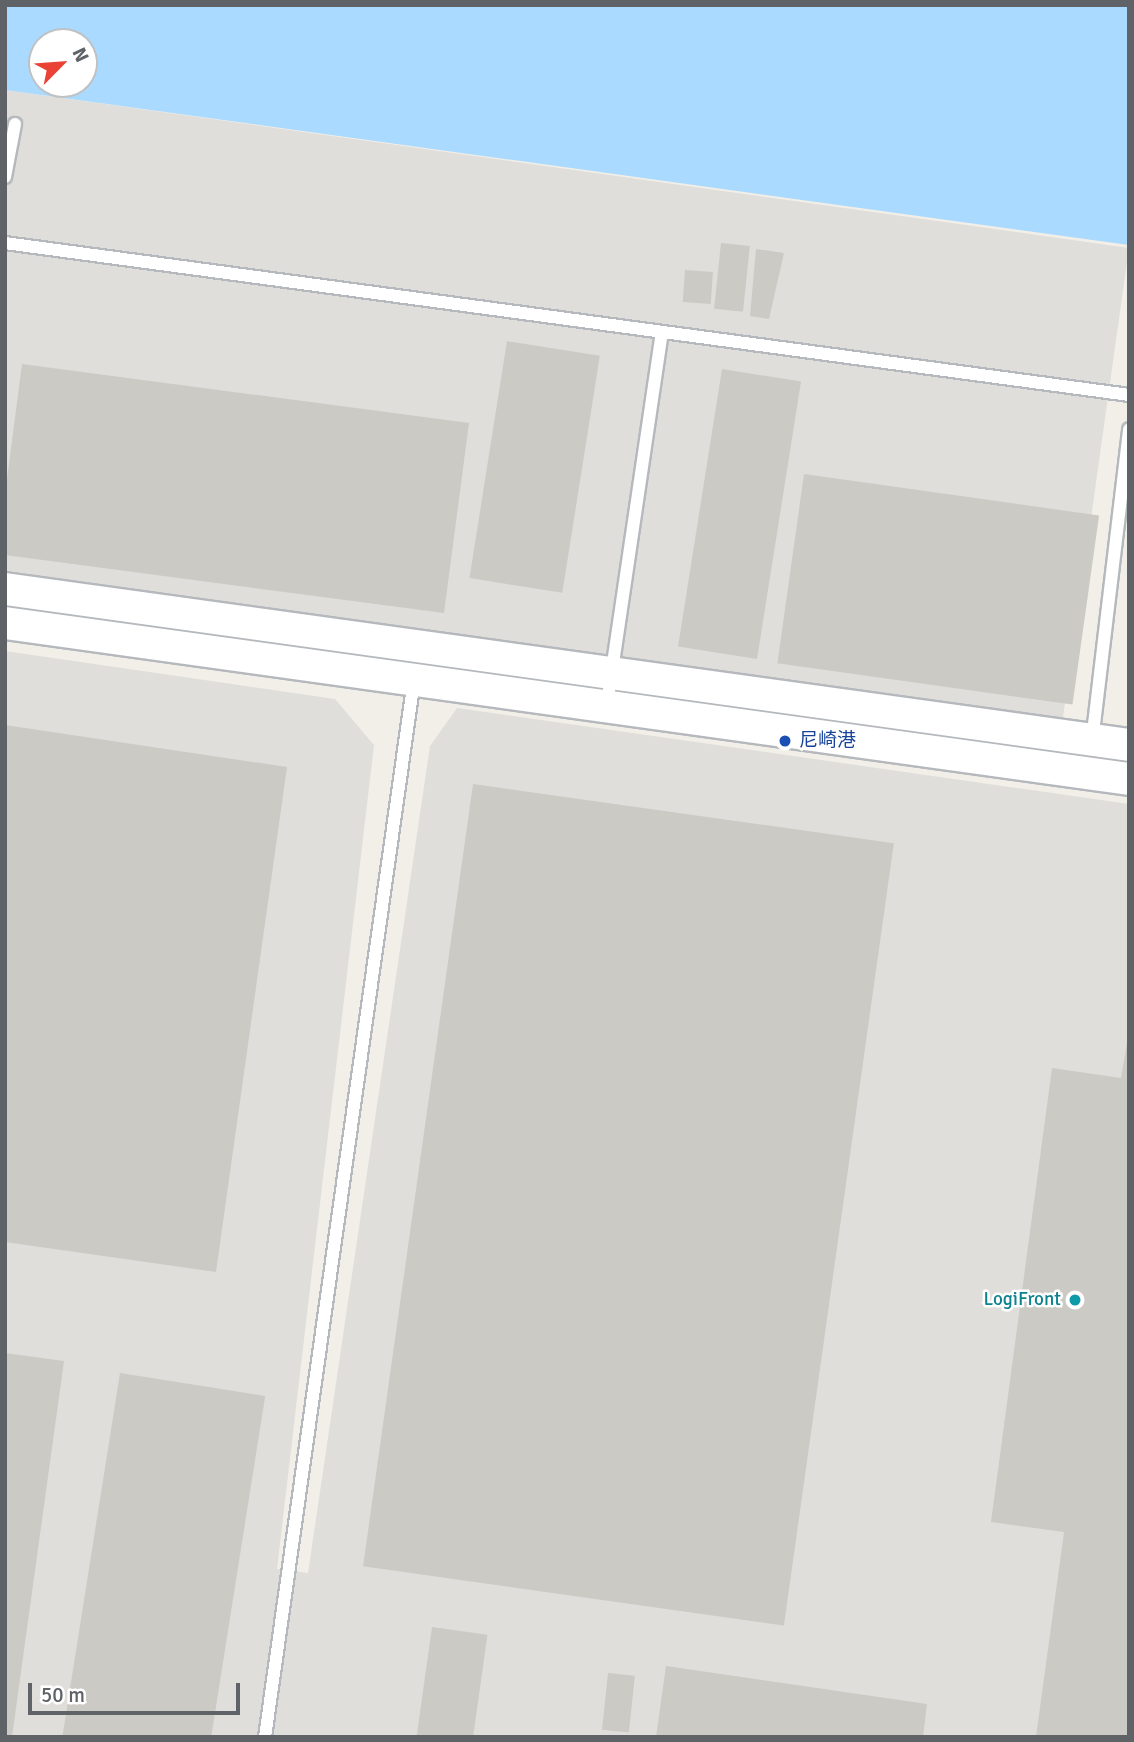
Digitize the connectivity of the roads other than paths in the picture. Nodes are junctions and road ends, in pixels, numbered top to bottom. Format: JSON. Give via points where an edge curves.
{"nodes":[{"id":1,"x":15,"y":124,"type":"dead end"},
{"id":2,"x":5,"y":177,"type":"edge"},
{"id":3,"x":5,"y":243,"type":"edge"},
{"id":4,"x":662,"y":333,"type":"junction"},
{"id":5,"x":1129,"y":395,"type":"edge"},
{"id":6,"x":1129,"y":429,"type":"edge"},
{"id":7,"x":5,"y":589,"type":"edge"},
{"id":8,"x":5,"y":623,"type":"edge"},
{"id":9,"x":612,"y":673,"type":"junction"},
{"id":10,"x":414,"y":680,"type":"junction"},
{"id":11,"x":607,"y":704,"type":"junction"},
{"id":12,"x":1092,"y":740,"type":"junction"},
{"id":13,"x":1129,"y":745,"type":"edge"},
{"id":14,"x":1088,"y":773,"type":"junction"},
{"id":15,"x":1129,"y":779,"type":"edge"},
{"id":16,"x":265,"y":1737,"type":"edge"}],
"edges":[{"from":1,"to":2,"type":"lane"},
{"from":3,"to":4,"type":"lane"},
{"from":4,"to":5,"type":"lane"},
{"from":4,"to":9,"type":"lane"},
{"from":6,"to":12,"type":"lane"},
{"from":7,"to":9,"type":"street"},
{"from":8,"to":10,"type":"street"},
{"from":9,"to":11,"type":"lane"},
{"from":9,"to":12,"type":"street"},
{"from":10,"to":11,"type":"street"},
{"from":10,"to":16,"type":"lane"},
{"from":11,"to":14,"type":"street"},
{"from":12,"to":13,"type":"street"},
{"from":12,"to":14,"type":"lane"},
{"from":14,"to":15,"type":"street"}]}
